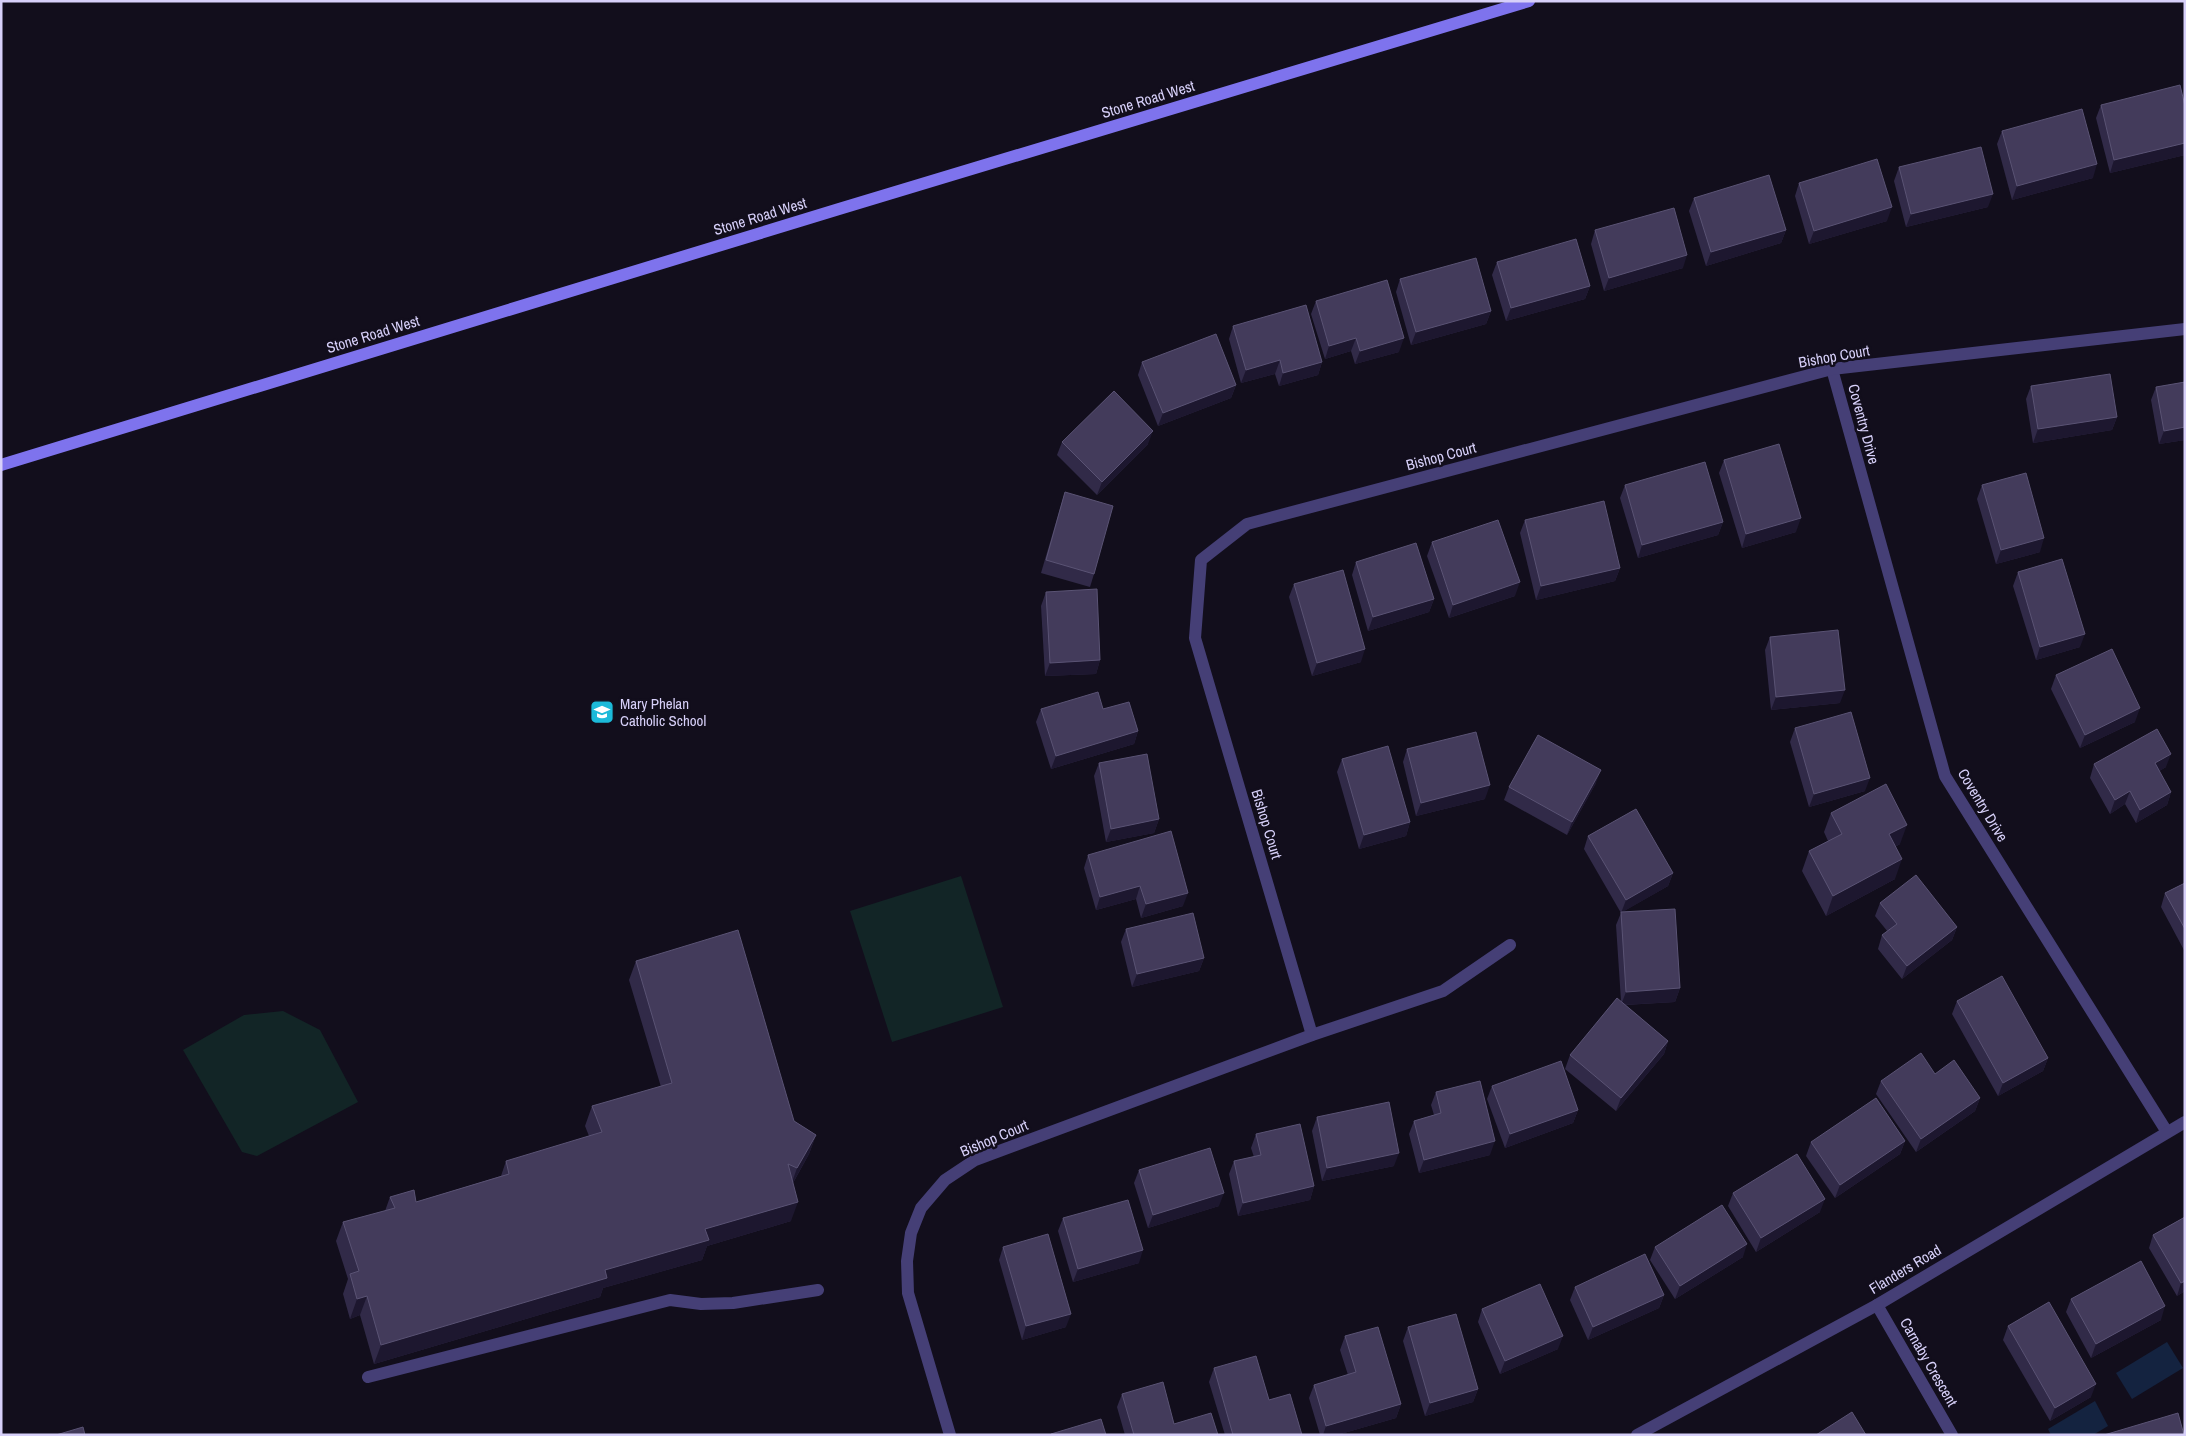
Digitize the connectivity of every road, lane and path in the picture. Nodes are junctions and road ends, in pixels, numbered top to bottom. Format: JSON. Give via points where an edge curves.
{"nodes":[{"id":1,"x":1529,"y":1,"type":"edge"},
{"id":2,"x":2185,"y":329,"type":"edge"},
{"id":3,"x":1832,"y":369,"type":"junction"},
{"id":4,"x":1,"y":465,"type":"edge"},
{"id":5,"x":1510,"y":945,"type":"dead end"},
{"id":6,"x":1312,"y":1035,"type":"junction"},
{"id":7,"x":2185,"y":1122,"type":"edge"},
{"id":8,"x":2167,"y":1132,"type":"junction"},
{"id":9,"x":818,"y":1290,"type":"dead end"},
{"id":10,"x":1877,"y":1305,"type":"junction"},
{"id":11,"x":368,"y":1377,"type":"dead end"},
{"id":12,"x":950,"y":1435,"type":"edge"},
{"id":13,"x":1637,"y":1435,"type":"edge"},
{"id":14,"x":1952,"y":1435,"type":"edge"}],
"edges":[{"from":1,"to":4,"type":"main road","name":"Stone Road West"},
{"from":2,"to":3,"type":"street","name":"Bishop Court"},
{"from":3,"to":6,"type":"street","name":"Bishop Court","via":[[1247,524],[1201,560],[1195,638]]},
{"from":3,"to":8,"type":"street","name":"Coventry Drive","via":[[1945,776]]},
{"from":5,"to":6,"type":"street","name":"Bishop Court","via":[[1443,991]]},
{"from":6,"to":12,"type":"street","name":"Bishop Court","via":[[975,1160],[945,1180],[921,1208],[911,1233],[907,1261],[908,1293]]},
{"from":7,"to":8,"type":"street","name":"Flanders Road"},
{"from":8,"to":10,"type":"street","name":"Flanders Road"},
{"from":9,"to":11,"type":"street","via":[[733,1303],[701,1304],[670,1300]]},
{"from":10,"to":13,"type":"street","name":"Flanders Road"},
{"from":10,"to":14,"type":"street","name":"Carnaby Crescent"}]}
